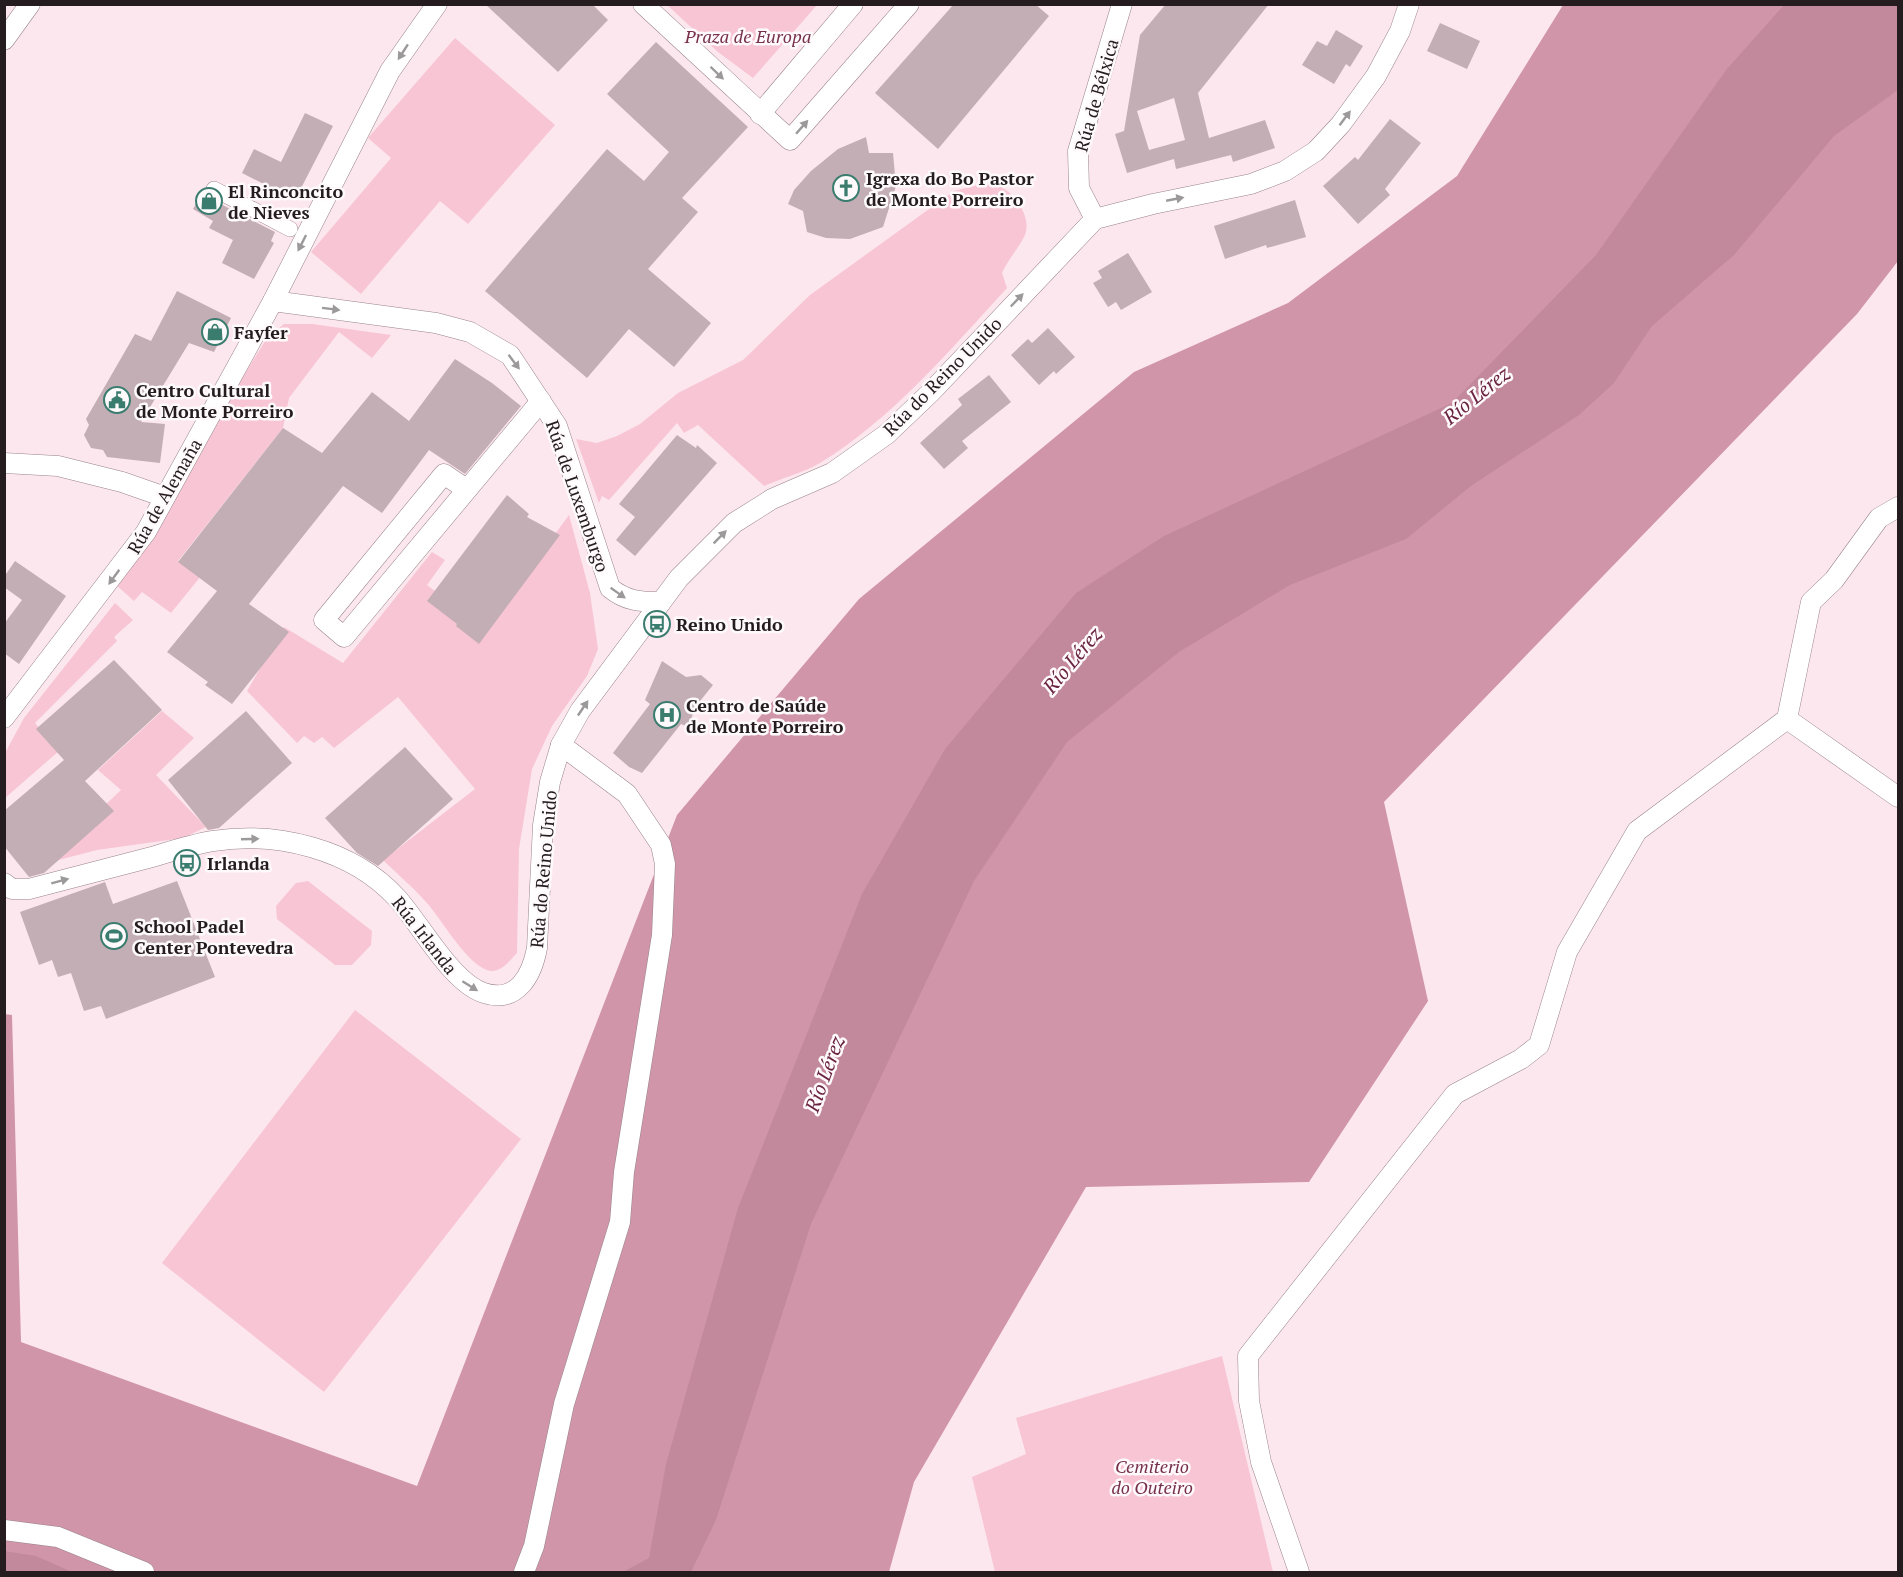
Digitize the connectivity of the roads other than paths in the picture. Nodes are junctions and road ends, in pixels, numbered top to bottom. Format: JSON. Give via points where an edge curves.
{"nodes":[{"id":1,"x":30,"y":4,"type":"edge"},
{"id":2,"x":437,"y":4,"type":"edge"},
{"id":3,"x":643,"y":4,"type":"edge"},
{"id":4,"x":853,"y":4,"type":"edge"},
{"id":5,"x":909,"y":4,"type":"edge"},
{"id":6,"x":1122,"y":4,"type":"edge"},
{"id":7,"x":1409,"y":4,"type":"edge"},
{"id":8,"x":4,"y":40,"type":"edge"},
{"id":9,"x":760,"y":114,"type":"junction"},
{"id":10,"x":214,"y":189,"type":"dead end"},
{"id":11,"x":1095,"y":219,"type":"junction"},
{"id":12,"x":290,"y":229,"type":"dead end"},
{"id":13,"x":273,"y":302,"type":"junction"},
{"id":14,"x":541,"y":401,"type":"junction"},
{"id":15,"x":4,"y":463,"type":"edge"},
{"id":16,"x":466,"y":489,"type":"junction"},
{"id":17,"x":165,"y":497,"type":"junction"},
{"id":18,"x":1899,"y":507,"type":"edge"},
{"id":19,"x":661,"y":602,"type":"junction"},
{"id":20,"x":4,"y":718,"type":"edge"},
{"id":21,"x":1786,"y":719,"type":"junction"},
{"id":22,"x":561,"y":745,"type":"junction"},
{"id":23,"x":1899,"y":797,"type":"edge"},
{"id":24,"x":4,"y":883,"type":"edge"},
{"id":25,"x":503,"y":995,"type":"joint"},
{"id":26,"x":4,"y":1530,"type":"edge"},
{"id":27,"x":144,"y":1572,"type":"edge"},
{"id":28,"x":524,"y":1572,"type":"edge"},
{"id":29,"x":1299,"y":1572,"type":"edge"}],
"edges":[{"from":1,"to":8,"type":"street"},
{"from":2,"to":13,"type":"street","name":"Rúa de Alemaña","one_way":true,"via":[[390,71]]},
{"from":3,"to":9,"type":"street","one_way":true},
{"from":4,"to":9,"type":"street"},
{"from":9,"to":5,"type":"street","one_way":true,"via":[[790,140]]},
{"from":6,"to":11,"type":"street","name":"Rúa de Bélxica","via":[[1078,151],[1079,188]]},
{"from":11,"to":7,"type":"street","one_way":true,"via":[[1251,184],[1285,171],[1316,151],[1376,76],[1400,31]]},
{"from":10,"to":12,"type":"street"},
{"from":19,"to":11,"type":"street","name":"Rúa do Reino Unido","one_way":true,"via":[[679,578],[734,523],[772,499],[832,473],[887,435]]},
{"from":13,"to":14,"type":"street","name":"Rúa de Luxemburgo","one_way":true,"via":[[436,323],[471,332],[510,355]]},
{"from":13,"to":17,"type":"street","name":"Rúa de Alemaña"},
{"from":14,"to":16,"type":"street"},
{"from":14,"to":19,"type":"street","name":"Rúa de Luxemburgo","one_way":true,"via":[[557,426],[610,588],[632,601]]},
{"from":15,"to":17,"type":"street","via":[[58,466]]},
{"from":16,"to":16,"type":"street","via":[[444,474],[324,620],[344,637]]},
{"from":17,"to":20,"type":"street","name":"Rúa de Alemaña","one_way":true,"via":[[113,578]]},
{"from":18,"to":21,"type":"street","via":[[1879,518],[1834,580],[1811,602]]},
{"from":22,"to":19,"type":"street","name":"Rúa do Reino Unido","one_way":true,"via":[[580,711]]},
{"from":21,"to":23,"type":"street"},
{"from":21,"to":29,"type":"street","via":[[1637,831],[1567,952],[1539,1045],[1521,1059],[1455,1094],[1248,1356],[1249,1401],[1261,1462]]},
{"from":22,"to":25,"type":"street","name":"Rúa do Reino Unido","via":[[543,825],[533,967],[525,982]]},
{"from":22,"to":28,"type":"street","via":[[627,794],[662,845],[662,935],[624,1172],[620,1222],[564,1404],[534,1546]]},
{"from":24,"to":25,"type":"street","name":"Rúa Irlanda","one_way":true,"via":[[12,889],[29,889],[214,840],[280,839],[326,851],[375,878],[416,919],[465,985],[489,995]]},
{"from":26,"to":27,"type":"street","via":[[58,1537]]}]}
